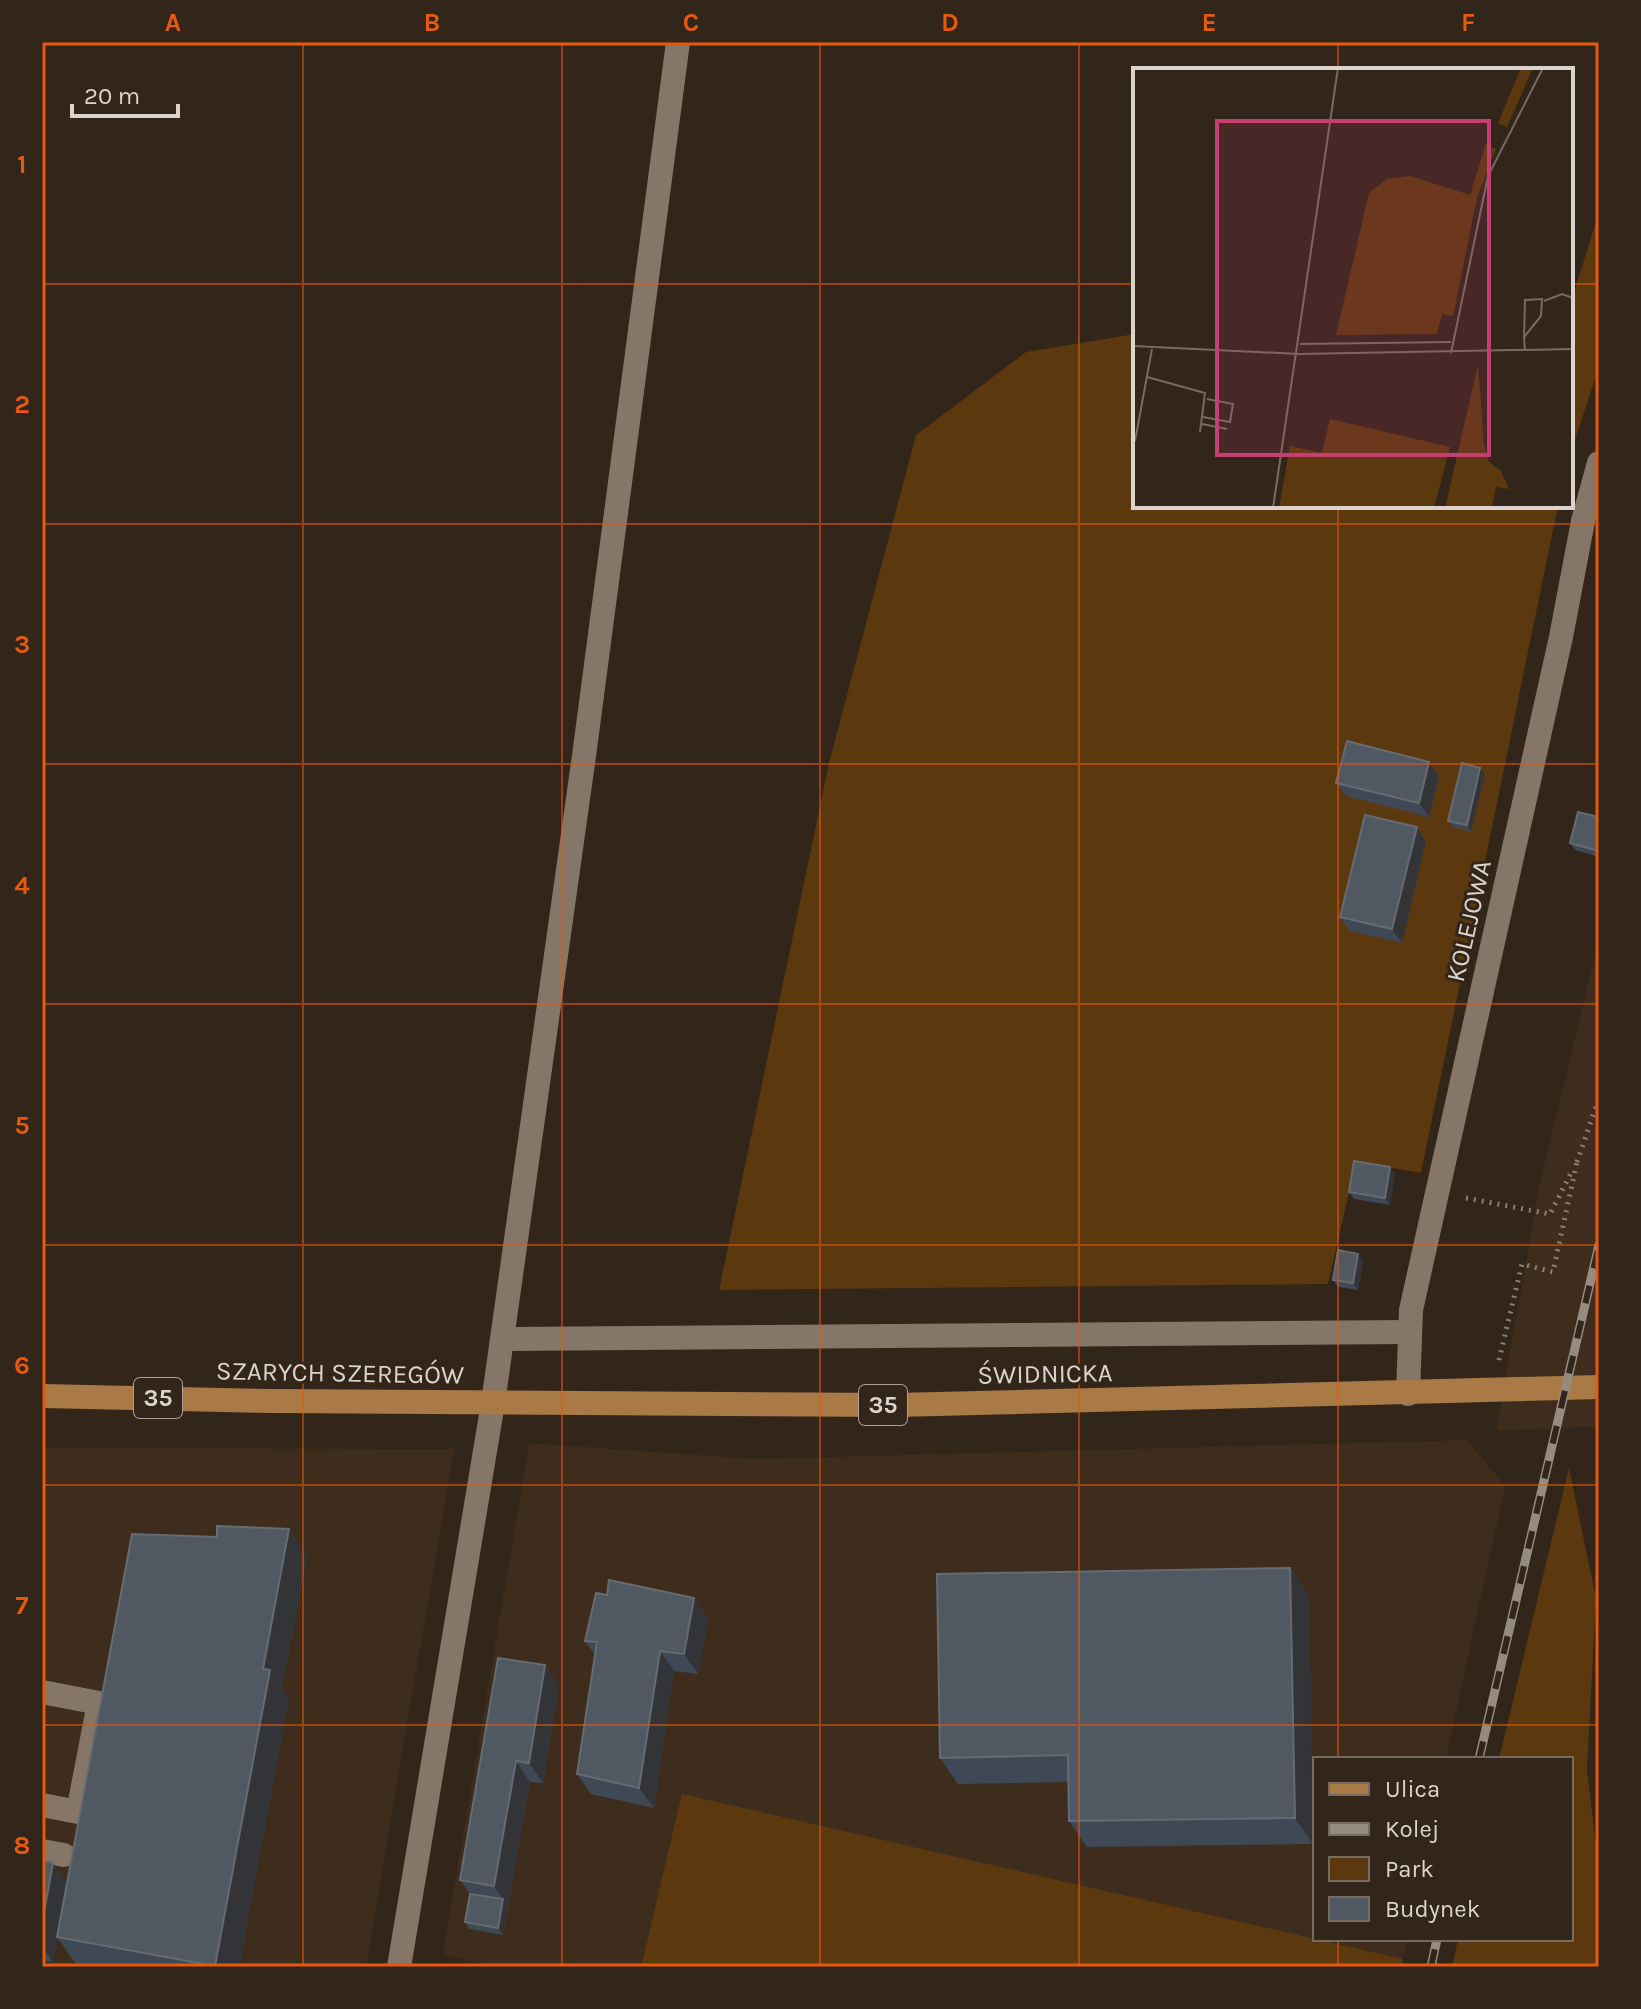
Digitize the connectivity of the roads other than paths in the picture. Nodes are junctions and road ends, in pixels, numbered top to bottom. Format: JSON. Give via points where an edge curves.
{"nodes":[{"id":1,"x":678,"y":42,"type":"edge"},
{"id":2,"x":1599,"y":463,"type":"edge"},
{"id":3,"x":1410,"y":1332,"type":"junction"},
{"id":4,"x":502,"y":1339,"type":"junction"},
{"id":5,"x":1599,"y":1387,"type":"edge"},
{"id":6,"x":1408,"y":1394,"type":"junction"},
{"id":7,"x":42,"y":1396,"type":"edge"},
{"id":8,"x":493,"y":1403,"type":"junction"},
{"id":9,"x":42,"y":1692,"type":"edge"},
{"id":10,"x":42,"y":1805,"type":"edge"},
{"id":11,"x":399,"y":1967,"type":"edge"}],
"edges":[{"from":1,"to":4,"type":"street"},
{"from":2,"to":3,"type":"street","name":"KOLEJOWA"},
{"from":3,"to":4,"type":"street"},
{"from":3,"to":6,"type":"street","name":"KOLEJOWA"},
{"from":4,"to":8,"type":"street"},
{"from":5,"to":6,"type":"main road","name":"ŚWIDNICKA","number":"35"},
{"from":6,"to":8,"type":"main road","name":"ŚWIDNICKA","number":"35","via":[[897,1405]]},
{"from":7,"to":8,"type":"main road","name":"SZARYCH SZEREGÓW","number":"35"},
{"from":8,"to":11,"type":"street"},
{"from":9,"to":10,"type":"street","via":[[99,1703],[78,1812]]}]}
